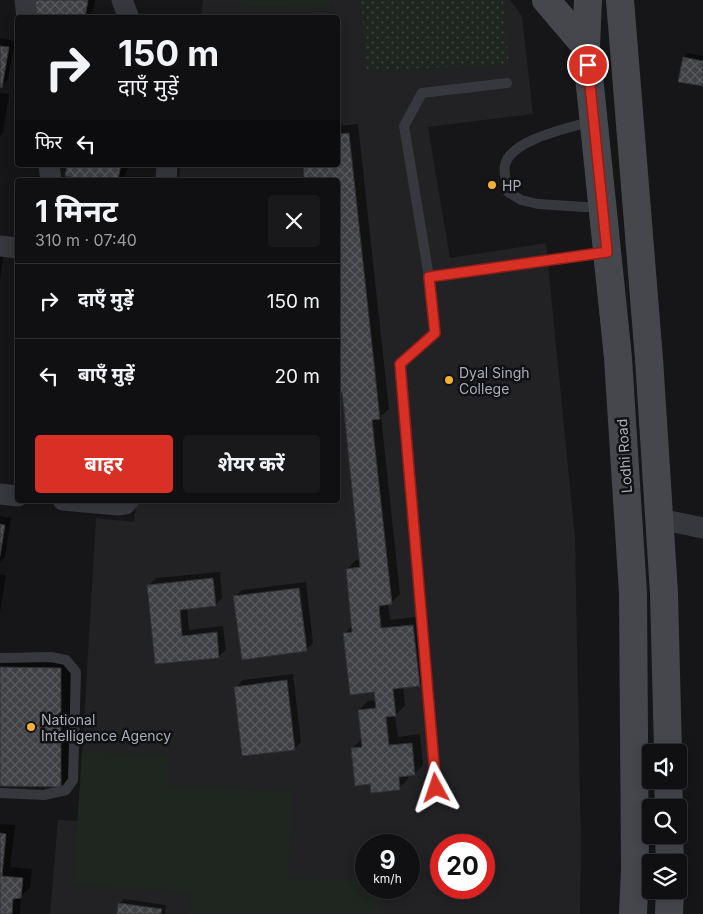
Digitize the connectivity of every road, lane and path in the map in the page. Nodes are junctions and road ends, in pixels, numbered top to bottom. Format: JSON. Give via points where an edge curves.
{"nodes":[{"id":1,"x":25,"y":0,"type":"edge"},
{"id":2,"x":122,"y":0,"type":"edge"},
{"id":3,"x":546,"y":0,"type":"edge"},
{"id":4,"x":588,"y":0,"type":"edge"},
{"id":5,"x":620,"y":0,"type":"edge"},
{"id":6,"x":28,"y":15,"type":"edge"},
{"id":7,"x":128,"y":15,"type":"edge"},
{"id":8,"x":586,"y":47,"type":"junction"},
{"id":9,"x":507,"y":83,"type":"dead end"},
{"id":10,"x":593,"y":120,"type":"junction"},
{"id":11,"x":602,"y":208,"type":"junction"},
{"id":12,"x":0,"y":246,"type":"edge"},
{"id":13,"x":15,"y":248,"type":"edge"},
{"id":14,"x":607,"y":252,"type":"junction"},
{"id":15,"x":429,"y":277,"type":"junction"},
{"id":16,"x":0,"y":494,"type":"edge"},
{"id":17,"x":15,"y":496,"type":"edge"},
{"id":18,"x":96,"y":503,"type":"edge"},
{"id":19,"x":126,"y":503,"type":"edge"},
{"id":20,"x":660,"y":519,"type":"junction"},
{"id":21,"x":703,"y":528,"type":"edge"},
{"id":22,"x":0,"y":658,"type":"edge"},
{"id":23,"x":668,"y":744,"type":"edge"},
{"id":24,"x":436,"y":788,"type":"dead end"},
{"id":25,"x":0,"y":793,"type":"edge"},
{"id":26,"x":670,"y":899,"type":"edge"},
{"id":27,"x":633,"y":914,"type":"edge"},
{"id":28,"x":669,"y":914,"type":"edge"}],
"edges":[{"from":1,"to":6,"type":"street"},
{"from":2,"to":7,"type":"street"},
{"from":3,"to":8,"type":"main road"},
{"from":4,"to":8,"type":"main road","name":"Lodhi Road"},
{"from":5,"to":20,"type":"main road"},
{"from":8,"to":10,"type":"main road","name":"Lodhi Road"},
{"from":9,"to":15,"type":"lane","via":[[422,93],[404,126]]},
{"from":10,"to":11,"type":"main road","name":"Lodhi Road"},
{"from":10,"to":11,"type":"lane","via":[[526,142],[509,154],[504,166],[508,192],[521,200]]},
{"from":11,"to":14,"type":"main road","name":"Lodhi Road"},
{"from":12,"to":13,"type":"street"},
{"from":14,"to":15,"type":"lane"},
{"from":14,"to":27,"type":"main road","name":"Lodhi Road","via":[[618,358],[633,593]]},
{"from":15,"to":24,"type":"lane","via":[[435,333],[400,364]]},
{"from":16,"to":17,"type":"street"},
{"from":18,"to":19,"type":"street"},
{"from":20,"to":21,"type":"street"},
{"from":20,"to":23,"type":"main road"},
{"from":22,"to":25,"type":"lane","via":[[51,657],[66,660],[76,672],[73,780],[66,790],[44,794]]},
{"from":26,"to":28,"type":"main road"}]}
